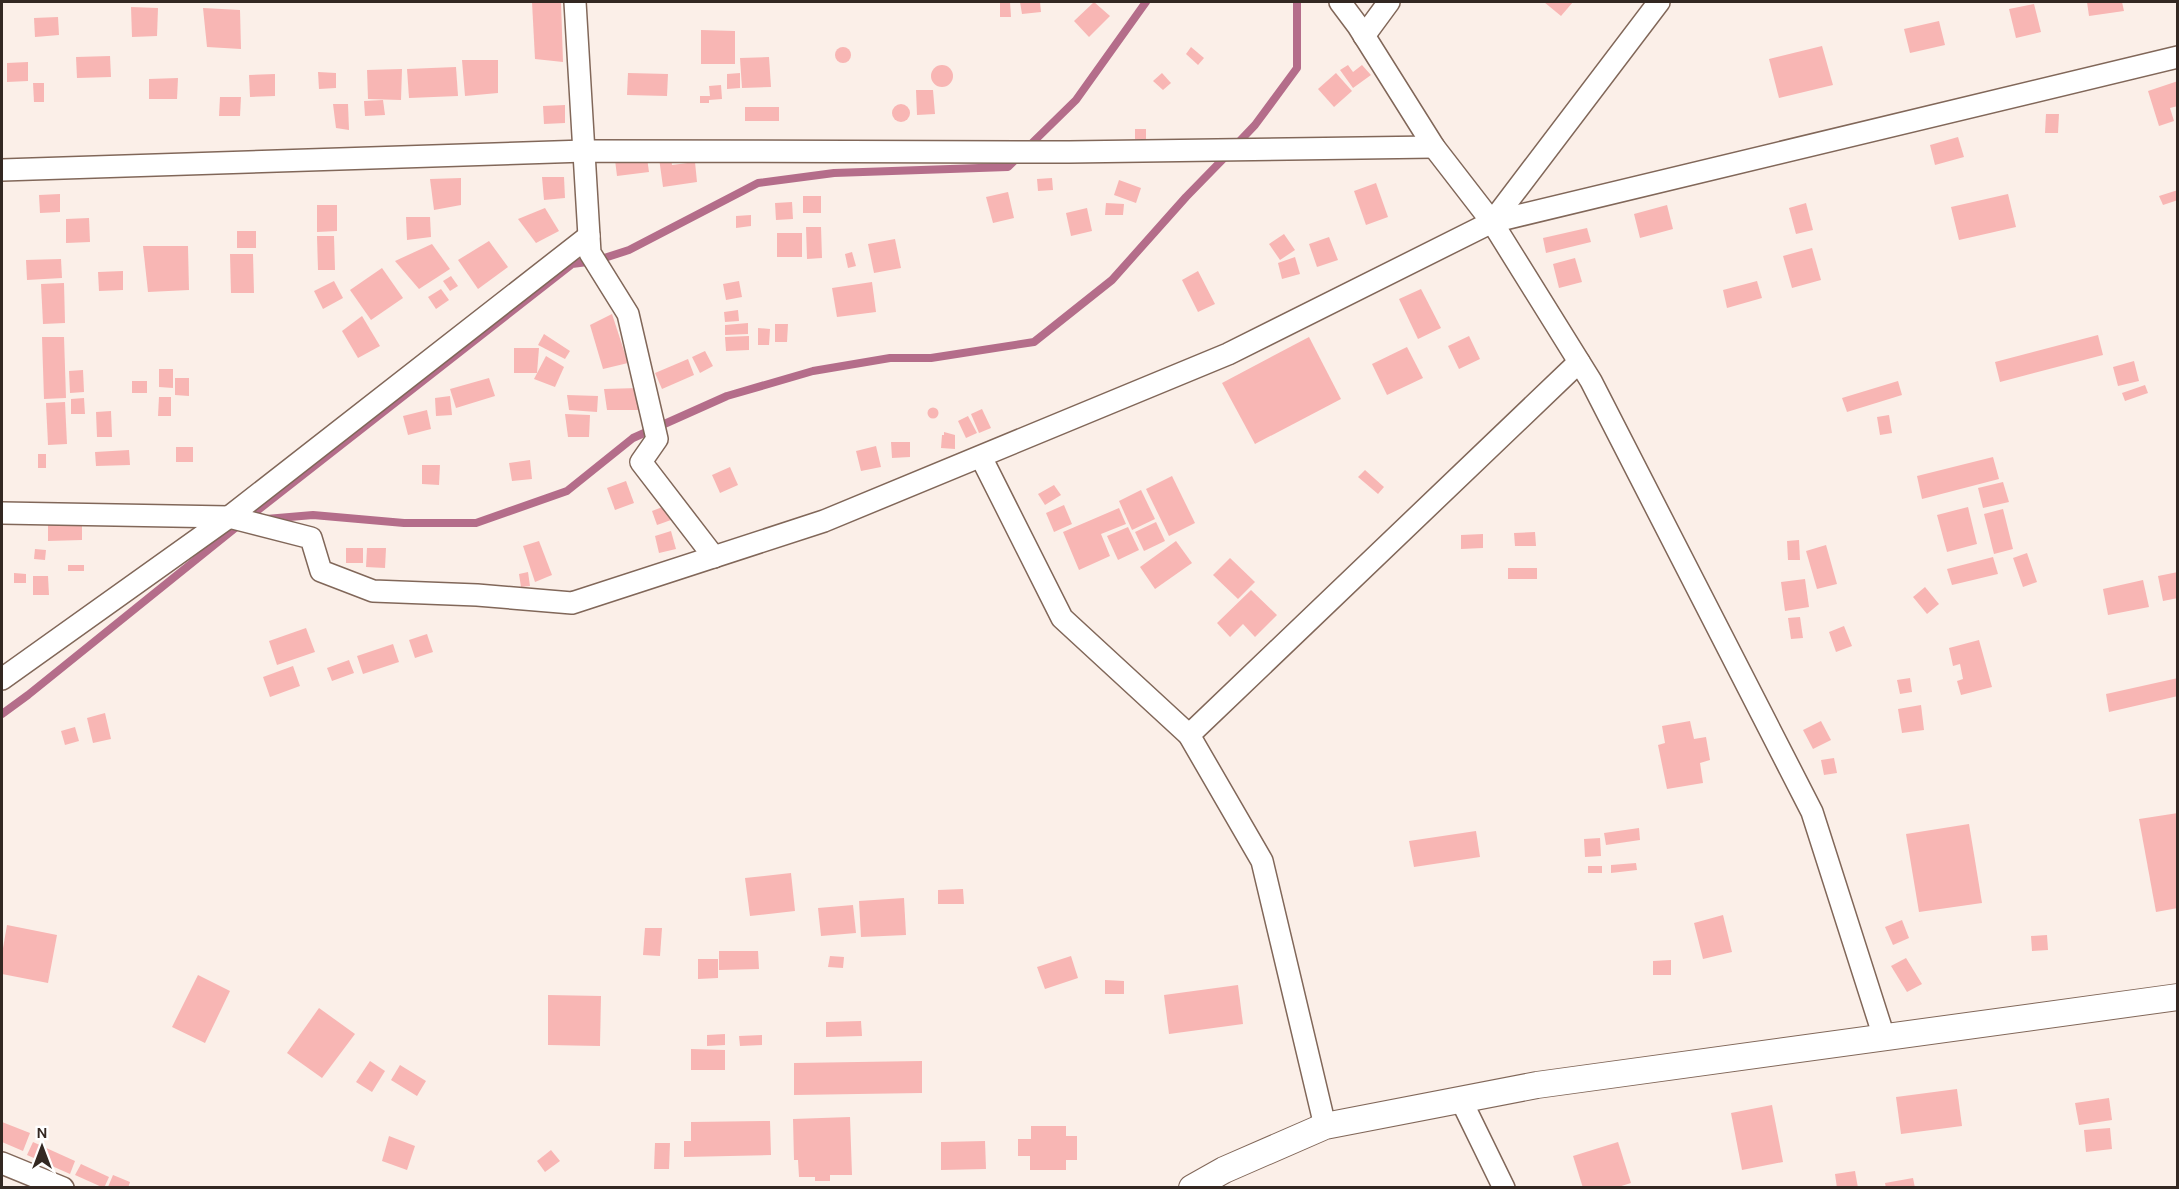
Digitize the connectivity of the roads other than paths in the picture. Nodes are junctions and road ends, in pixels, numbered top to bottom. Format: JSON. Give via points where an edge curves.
{"nodes":[{"id":1,"x":575,"y":2,"type":"edge"},
{"id":2,"x":1340,"y":2,"type":"edge"},
{"id":3,"x":1389,"y":2,"type":"edge"},
{"id":4,"x":1659,"y":2,"type":"edge"},
{"id":5,"x":1364,"y":36,"type":"junction"},
{"id":6,"x":2178,"y":57,"type":"edge"},
{"id":7,"x":1434,"y":147,"type":"junction"},
{"id":8,"x":585,"y":151,"type":"junction"},
{"id":9,"x":2,"y":170,"type":"edge"},
{"id":10,"x":1492,"y":222,"type":"junction"},
{"id":11,"x":589,"y":236,"type":"junction"},
{"id":12,"x":1579,"y":362,"type":"junction"},
{"id":13,"x":981,"y":457,"type":"junction"},
{"id":14,"x":2,"y":513,"type":"edge"},
{"id":15,"x":229,"y":517,"type":"junction"},
{"id":16,"x":714,"y":557,"type":"junction"},
{"id":17,"x":2,"y":679,"type":"edge"},
{"id":18,"x":1189,"y":735,"type":"junction"},
{"id":19,"x":2178,"y":997,"type":"edge"},
{"id":20,"x":1884,"y":1037,"type":"junction"},
{"id":21,"x":1461,"y":1100,"type":"junction"},
{"id":22,"x":1325,"y":1126,"type":"junction"},
{"id":23,"x":2,"y":1163,"type":"edge"},
{"id":24,"x":63,"y":1188,"type":"edge"},
{"id":25,"x":1192,"y":1188,"type":"edge"},
{"id":26,"x":1504,"y":1188,"type":"edge"}],
"edges":[{"from":1,"to":8,"type":"street"},
{"from":2,"to":5,"type":"street"},
{"from":3,"to":5,"type":"street"},
{"from":4,"to":10,"type":"street"},
{"from":5,"to":7,"type":"street"},
{"from":6,"to":10,"type":"street"},
{"from":7,"to":8,"type":"street","via":[[1069,152]]},
{"from":7,"to":10,"type":"street"},
{"from":8,"to":9,"type":"street"},
{"from":8,"to":11,"type":"street"},
{"from":10,"to":12,"type":"street"},
{"from":10,"to":13,"type":"street","via":[[1228,354]]},
{"from":11,"to":15,"type":"street"},
{"from":11,"to":16,"type":"street","via":[[590,253],[628,315],[652,417],[657,439],[641,462]]},
{"from":12,"to":18,"type":"street"},
{"from":12,"to":20,"type":"street","via":[[1812,812]]},
{"from":13,"to":16,"type":"street","via":[[824,521]]},
{"from":13,"to":18,"type":"street","via":[[1062,618]]},
{"from":14,"to":15,"type":"street"},
{"from":15,"to":16,"type":"street","via":[[311,538],[321,571],[373,591],[477,594],[572,603]]},
{"from":15,"to":17,"type":"street"},
{"from":18,"to":22,"type":"street","via":[[1262,861]]},
{"from":19,"to":20,"type":"street"},
{"from":20,"to":21,"type":"street","via":[[1537,1085]]},
{"from":21,"to":22,"type":"street"},
{"from":21,"to":26,"type":"street"},
{"from":22,"to":25,"type":"street"},
{"from":23,"to":24,"type":"street"}]}
